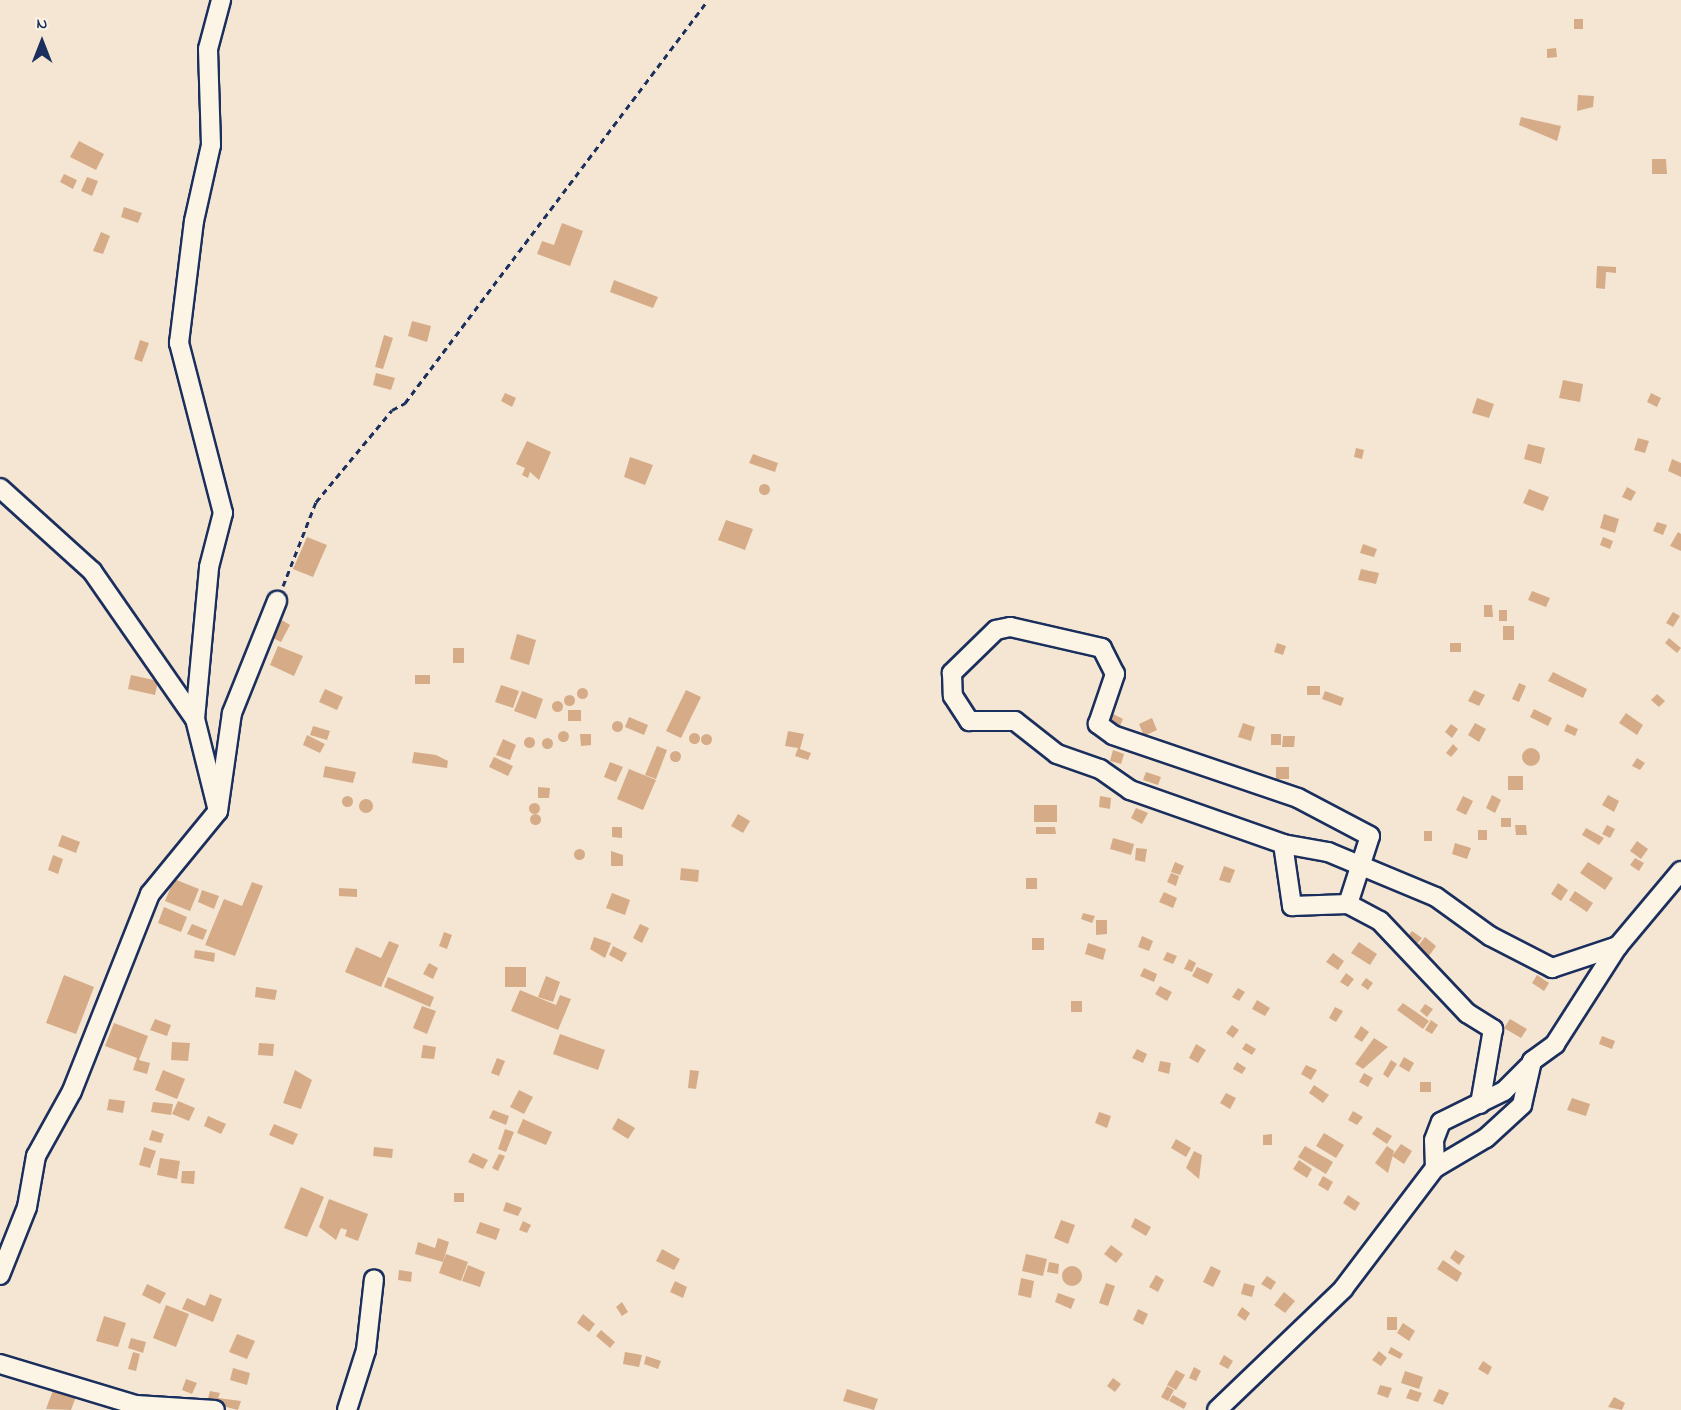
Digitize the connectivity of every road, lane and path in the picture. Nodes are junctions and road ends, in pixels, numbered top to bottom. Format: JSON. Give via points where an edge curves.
{"nodes":[{"id":1,"x":221,"y":0,"type":"edge"},
{"id":2,"x":708,"y":0,"type":"edge"},
{"id":3,"x":0,"y":488,"type":"edge"},
{"id":4,"x":277,"y":601,"type":"joint"},
{"id":5,"x":195,"y":719,"type":"junction"},
{"id":6,"x":218,"y":811,"type":"junction"},
{"id":7,"x":1283,"y":844,"type":"junction"},
{"id":8,"x":1362,"y":868,"type":"junction"},
{"id":9,"x":1681,"y":871,"type":"edge"},
{"id":10,"x":1348,"y":904,"type":"junction"},
{"id":11,"x":1618,"y":946,"type":"junction"},
{"id":12,"x":1532,"y":1061,"type":"junction"},
{"id":13,"x":1480,"y":1104,"type":"junction"},
{"id":14,"x":1436,"y":1168,"type":"junction"},
{"id":15,"x":0,"y":1275,"type":"edge"},
{"id":16,"x":375,"y":1279,"type":"dead end"},
{"id":17,"x":0,"y":1364,"type":"edge"},
{"id":18,"x":215,"y":1410,"type":"edge"},
{"id":19,"x":347,"y":1410,"type":"edge"},
{"id":20,"x":1217,"y":1410,"type":"edge"}],
"edges":[{"from":1,"to":5,"type":"street","via":[[208,50],[211,145],[194,221],[179,343],[223,513],[209,567]]},
{"from":2,"to":4,"type":"path","via":[[405,402],[392,410],[316,502]]},
{"from":3,"to":5,"type":"street","via":[[92,571]]},
{"from":4,"to":6,"type":"street","via":[[232,713]]},
{"from":5,"to":6,"type":"street"},
{"from":6,"to":15,"type":"street","via":[[150,894],[72,1090],[36,1156],[27,1207]]},
{"from":7,"to":8,"type":"street","via":[[1328,852]]},
{"from":7,"to":8,"type":"street","via":[[1130,790],[1100,769],[1057,754],[1015,721],[969,722],[953,696],[952,673],[996,630],[1010,627],[1102,648],[1115,674],[1098,724],[1153,753],[1298,798],[1370,836]]},
{"from":7,"to":10,"type":"street","via":[[1292,906]]},
{"from":8,"to":10,"type":"street"},
{"from":8,"to":11,"type":"street","via":[[1436,897],[1490,936],[1552,968]]},
{"from":9,"to":11,"type":"street"},
{"from":10,"to":13,"type":"street","via":[[1380,921],[1467,1013],[1493,1029]]},
{"from":11,"to":12,"type":"street","via":[[1555,1044]]},
{"from":12,"to":13,"type":"street","via":[[1520,1080]]},
{"from":12,"to":14,"type":"street","via":[[1522,1105],[1486,1138]]},
{"from":13,"to":14,"type":"street","via":[[1441,1122],[1434,1140]]},
{"from":14,"to":20,"type":"street","via":[[1343,1289]]},
{"from":16,"to":19,"type":"street","via":[[366,1350]]},
{"from":17,"to":18,"type":"street","via":[[136,1406]]}]}
